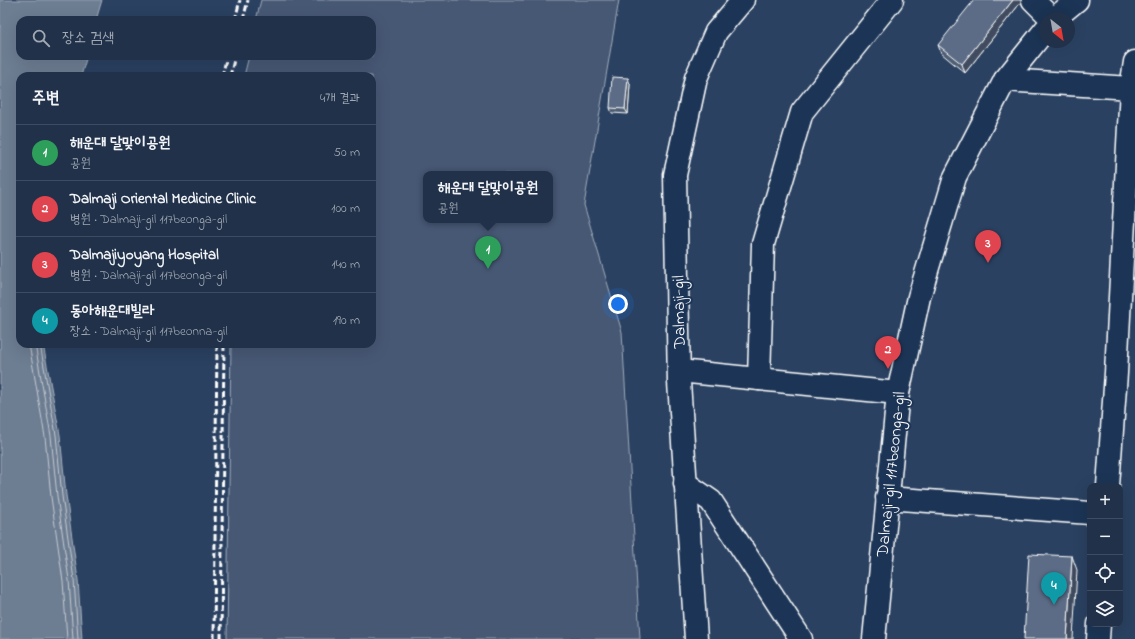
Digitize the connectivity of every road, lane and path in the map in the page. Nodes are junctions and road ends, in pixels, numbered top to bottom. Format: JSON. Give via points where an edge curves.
{"nodes":[{"id":1,"x":743,"y":0,"type":"edge"},
{"id":2,"x":892,"y":0,"type":"edge"},
{"id":3,"x":1032,"y":0,"type":"edge"},
{"id":4,"x":1077,"y":0,"type":"edge"},
{"id":5,"x":1045,"y":12,"type":"edge"},
{"id":6,"x":1062,"y":12,"type":"edge"},
{"id":7,"x":1039,"y":38,"type":"edge"},
{"id":8,"x":1135,"y":62,"type":"edge"},
{"id":9,"x":1005,"y":80,"type":"junction"},
{"id":10,"x":1131,"y":88,"type":"junction"},
{"id":11,"x":1132,"y":147,"type":"edge"},
{"id":12,"x":1135,"y":362,"type":"edge"},
{"id":13,"x":679,"y":371,"type":"junction"},
{"id":14,"x":1116,"y":373,"type":"junction"},
{"id":15,"x":759,"y":379,"type":"junction"},
{"id":16,"x":898,"y":393,"type":"junction"},
{"id":17,"x":685,"y":483,"type":"junction"},
{"id":18,"x":1108,"y":483,"type":"edge"},
{"id":19,"x":888,"y":498,"type":"junction"},
{"id":20,"x":1087,"y":513,"type":"edge"},
{"id":21,"x":1099,"y":627,"type":"edge"},
{"id":22,"x":696,"y":639,"type":"edge"},
{"id":23,"x":801,"y":639,"type":"edge"},
{"id":24,"x":874,"y":639,"type":"edge"},
{"id":25,"x":1098,"y":639,"type":"edge"}],
"edges":[{"from":1,"to":13,"type":"street","name":"Dalmaji-gil","via":[[716,32],[696,78],[675,176]]},
{"from":2,"to":15,"type":"street","via":[[802,112],[763,244]]},
{"from":3,"to":5,"type":"street"},
{"from":4,"to":6,"type":"street"},
{"from":7,"to":9,"type":"street","name":"Dalmaji-gil 117beonga-gil"},
{"from":8,"to":10,"type":"street"},
{"from":9,"to":10,"type":"street"},
{"from":9,"to":16,"type":"street","name":"Dalmaji-gil 117beonga-gil","via":[[955,177],[919,297]]},
{"from":10,"to":11,"type":"street"},
{"from":11,"to":14,"type":"street"},
{"from":12,"to":14,"type":"street"},
{"from":13,"to":15,"type":"street"},
{"from":13,"to":17,"type":"street","name":"Dalmaji-gil"},
{"from":14,"to":18,"type":"street"},
{"from":15,"to":16,"type":"street"},
{"from":16,"to":19,"type":"street","name":"Dalmaji-gil 117beonga-gil"},
{"from":17,"to":22,"type":"street","name":"Dalmaji-gil"},
{"from":17,"to":23,"type":"street","via":[[711,501]]},
{"from":19,"to":20,"type":"street"},
{"from":19,"to":24,"type":"street","name":"Dalmaji-gil 117beonga-gil"},
{"from":21,"to":25,"type":"street"}]}
